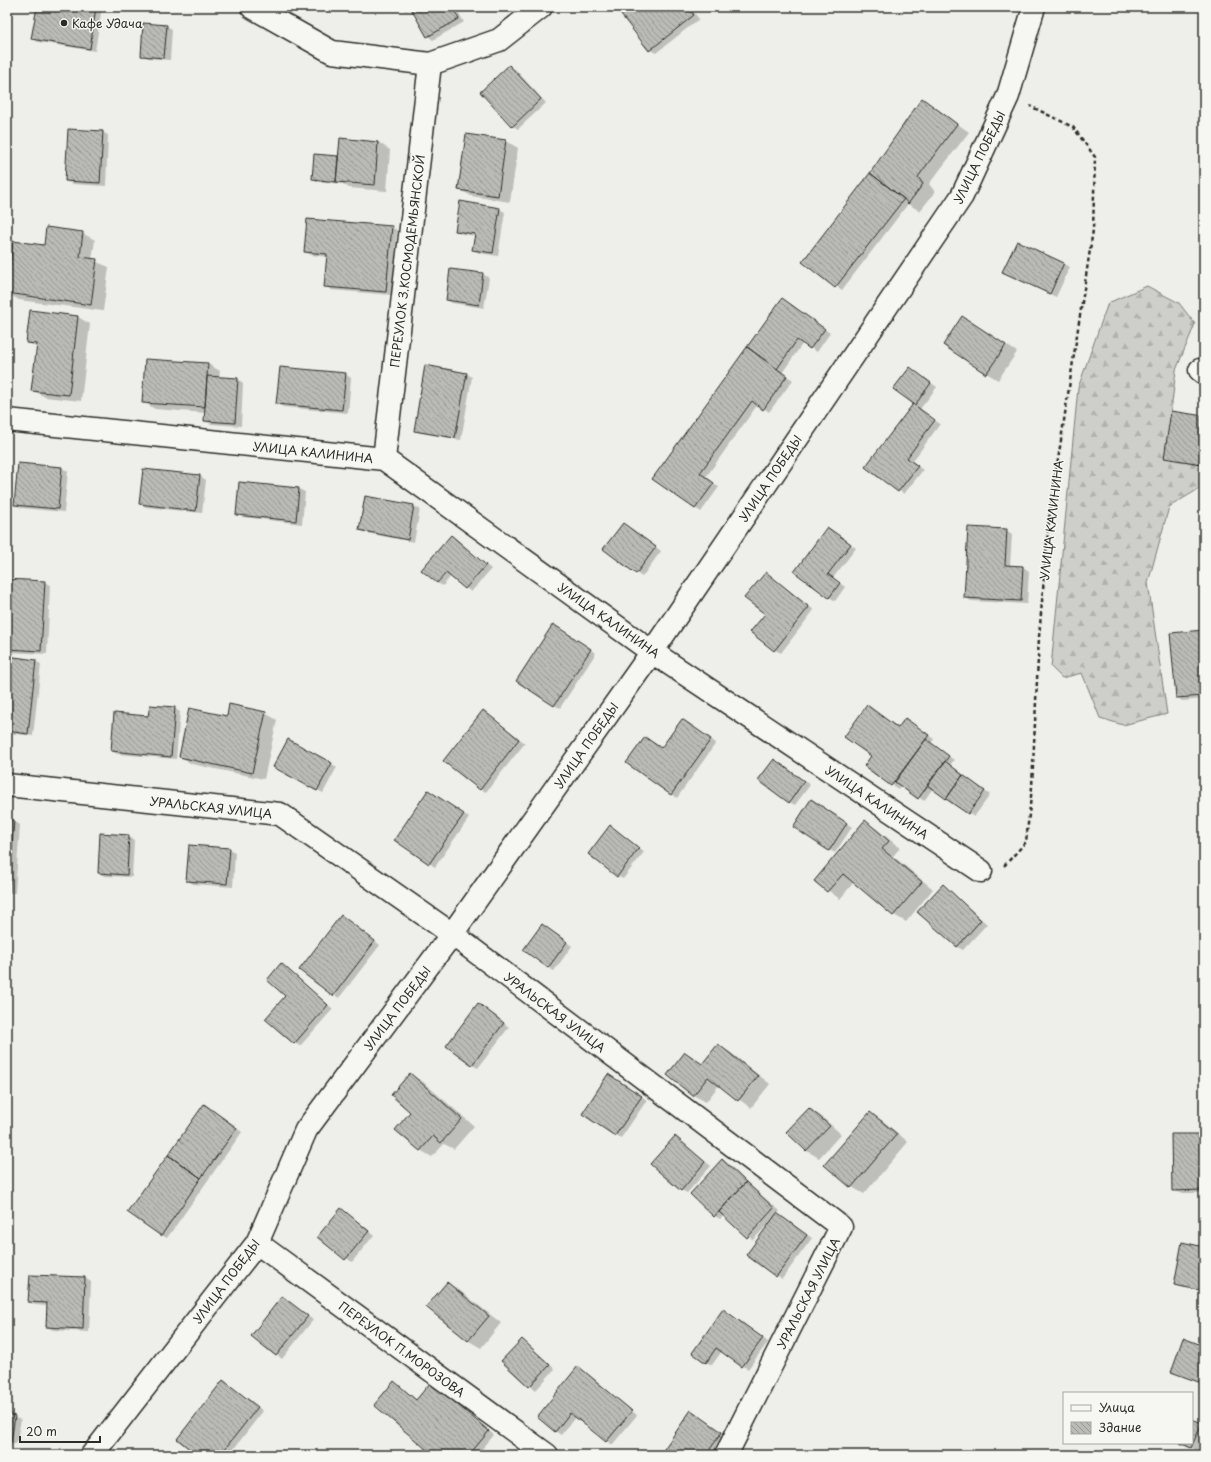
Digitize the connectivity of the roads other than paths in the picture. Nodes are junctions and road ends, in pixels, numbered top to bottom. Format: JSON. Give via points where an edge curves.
{"nodes":[{"id":1,"x":252,"y":7,"type":"edge"},
{"id":2,"x":541,"y":7,"type":"edge"},
{"id":3,"x":1034,"y":7,"type":"edge"},
{"id":4,"x":430,"y":64,"type":"junction"},
{"id":5,"x":7,"y":420,"type":"edge"},
{"id":6,"x":384,"y":459,"type":"junction"},
{"id":7,"x":652,"y":652,"type":"junction"},
{"id":8,"x":7,"y":785,"type":"edge"},
{"id":9,"x":981,"y":871,"type":"road end"},
{"id":10,"x":452,"y":934,"type":"junction"},
{"id":11,"x":257,"y":1243,"type":"junction"},
{"id":12,"x":92,"y":1455,"type":"edge"},
{"id":13,"x":547,"y":1455,"type":"edge"},
{"id":14,"x":726,"y":1455,"type":"edge"}],
"edges":[{"from":1,"to":4,"type":"street","via":[[332,52]]},
{"from":2,"to":4,"type":"street","via":[[499,40]]},
{"from":3,"to":7,"type":"street","name":"УЛИЦА ПОБЕДЫ","via":[[1008,96],[962,196]]},
{"from":4,"to":6,"type":"street","name":"ПЕРЕУЛОК З.КОСМОДЕМЬЯНСКОЙ"},
{"from":5,"to":6,"type":"street","name":"УЛИЦА КАЛИНИНА"},
{"from":6,"to":7,"type":"street","name":"УЛИЦА КАЛИНИНА"},
{"from":7,"to":9,"type":"street","name":"УЛИЦА КАЛИНИНА"},
{"from":7,"to":10,"type":"street","name":"УЛИЦА ПОБЕДЫ"},
{"from":8,"to":10,"type":"street","name":"УРАЛЬСКАЯ УЛИЦА","via":[[280,814]]},
{"from":10,"to":11,"type":"street","name":"УЛИЦА ПОБЕДЫ","via":[[306,1130]]},
{"from":10,"to":14,"type":"street","name":"УРАЛЬСКАЯ УЛИЦА","via":[[841,1227]]},
{"from":11,"to":12,"type":"street","name":"УЛИЦА ПОБЕДЫ"},
{"from":11,"to":13,"type":"street","name":"ПЕРЕУЛОК П.МОРОЗОВА"}]}
